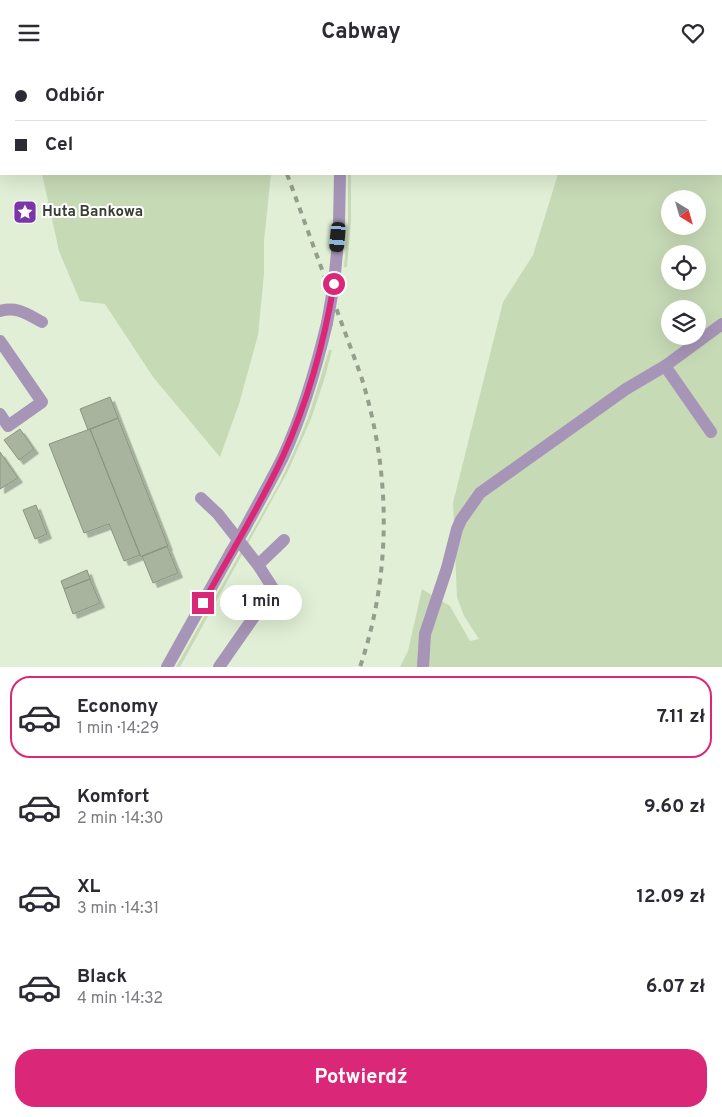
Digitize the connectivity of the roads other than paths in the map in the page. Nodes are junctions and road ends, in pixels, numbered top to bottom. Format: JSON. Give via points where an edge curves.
{"nodes":[{"id":1,"x":340,"y":175,"type":"edge"},
{"id":2,"x":0,"y":311,"type":"edge"},
{"id":3,"x":42,"y":322,"type":"dead end"},
{"id":4,"x":722,"y":324,"type":"edge"},
{"id":5,"x":0,"y":341,"type":"edge"},
{"id":6,"x":665,"y":366,"type":"junction"},
{"id":7,"x":0,"y":414,"type":"edge"},
{"id":8,"x":711,"y":432,"type":"dead end"},
{"id":9,"x":201,"y":498,"type":"dead end"},
{"id":10,"x":284,"y":540,"type":"dead end"},
{"id":11,"x":258,"y":565,"type":"junction"},
{"id":12,"x":167,"y":667,"type":"edge"},
{"id":13,"x":219,"y":667,"type":"edge"},
{"id":14,"x":423,"y":667,"type":"edge"}],
"edges":[{"from":1,"to":12,"type":"street","bridge":true,"via":[[334,284],[314,375],[276,471]]},
{"from":2,"to":3,"type":"street","via":[[20,310]]},
{"from":4,"to":6,"type":"street"},
{"from":5,"to":7,"type":"street","via":[[42,402],[8,426]]},
{"from":6,"to":8,"type":"street"},
{"from":6,"to":14,"type":"street","via":[[626,389],[480,493],[457,529],[425,633]]},
{"from":9,"to":11,"type":"street","via":[[218,514]]},
{"from":10,"to":11,"type":"street"},
{"from":11,"to":13,"type":"street","via":[[276,593],[256,614]]}]}
